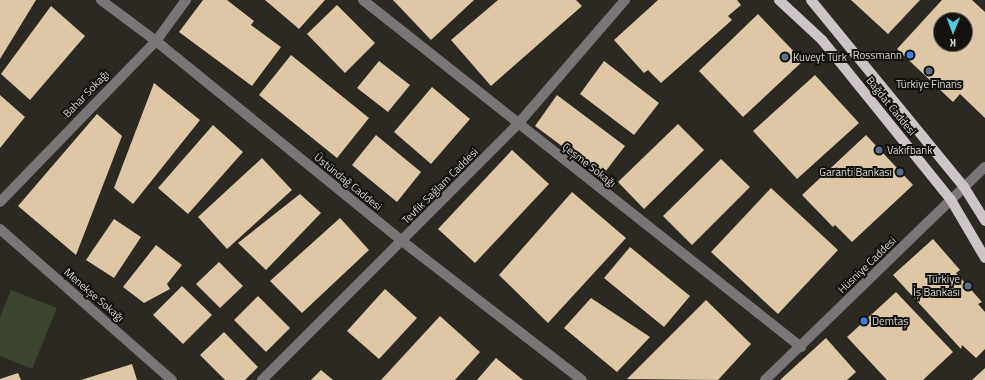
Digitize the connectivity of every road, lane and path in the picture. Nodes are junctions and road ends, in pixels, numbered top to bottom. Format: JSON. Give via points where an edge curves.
{"nodes":[{"id":1,"x":101,"y":0,"type":"edge"},
{"id":2,"x":186,"y":0,"type":"edge"},
{"id":3,"x":363,"y":0,"type":"edge"},
{"id":4,"x":626,"y":0,"type":"edge"},
{"id":5,"x":779,"y":0,"type":"edge"},
{"id":6,"x":810,"y":0,"type":"edge"},
{"id":7,"x":156,"y":41,"type":"junction"},
{"id":8,"x":518,"y":124,"type":"junction"},
{"id":9,"x":985,"y":167,"type":"edge"},
{"id":10,"x":964,"y":188,"type":"junction"},
{"id":11,"x":951,"y":200,"type":"junction"},
{"id":12,"x":0,"y":202,"type":"edge"},
{"id":13,"x":985,"y":221,"type":"edge"},
{"id":14,"x":0,"y":229,"type":"edge"},
{"id":15,"x":402,"y":241,"type":"junction"},
{"id":16,"x":985,"y":258,"type":"edge"},
{"id":17,"x":801,"y":347,"type":"junction"},
{"id":18,"x":172,"y":380,"type":"edge"},
{"id":19,"x":262,"y":380,"type":"edge"},
{"id":20,"x":582,"y":380,"type":"edge"},
{"id":21,"x":766,"y":380,"type":"edge"}],
"edges":[{"from":1,"to":7,"type":"street","name":"Üstündağ Caddesi"},
{"from":2,"to":7,"type":"street","name":"Bahar Sokağı"},
{"from":3,"to":8,"type":"street","name":"Çeşme Sokağı"},
{"from":4,"to":8,"type":"street","name":"Tevfik Sağlam Caddesi"},
{"from":5,"to":11,"type":"main road","name":"Bağdat Caddesi","via":[[822,40]]},
{"from":6,"to":10,"type":"main road","name":"Bağdat Caddesi"},
{"from":7,"to":12,"type":"street","name":"Bahar Sokağı"},
{"from":7,"to":15,"type":"street","name":"Üstündağ Caddesi"},
{"from":8,"to":15,"type":"street","name":"Tevfik Sağlam Caddesi"},
{"from":8,"to":17,"type":"street","name":"Çeşme Sokağı"},
{"from":9,"to":10,"type":"street","name":"Hüsniye Caddesi"},
{"from":10,"to":11,"type":"street","name":"Hüsniye Caddesi"},
{"from":10,"to":13,"type":"main road","name":"Bağdat Caddesi"},
{"from":11,"to":16,"type":"main road","name":"Bağdat Caddesi"},
{"from":11,"to":17,"type":"street","name":"Hüsniye Caddesi"},
{"from":14,"to":18,"type":"street","name":"Menekşe Sokağı"},
{"from":15,"to":19,"type":"street","name":"Tevfik Sağlam Caddesi"},
{"from":15,"to":20,"type":"street","name":"Üstündağ Caddesi"},
{"from":17,"to":21,"type":"street","name":"Hüsniye Caddesi"}]}
